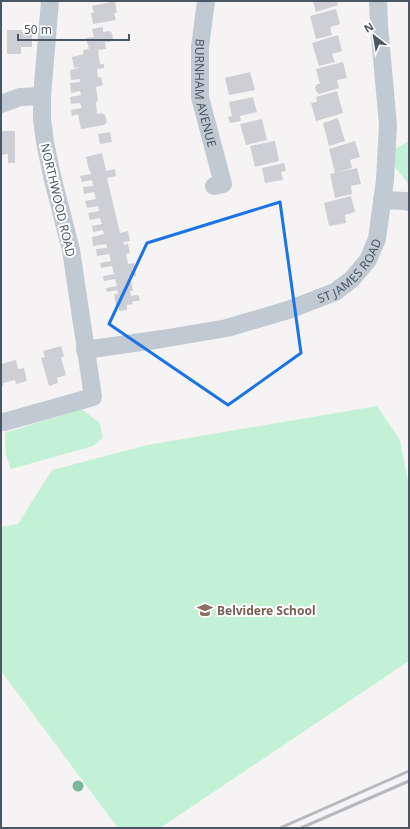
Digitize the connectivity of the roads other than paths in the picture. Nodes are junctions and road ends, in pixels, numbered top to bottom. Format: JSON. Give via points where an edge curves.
{"nodes":[{"id":1,"x":50,"y":1,"type":"edge"},
{"id":2,"x":206,"y":1,"type":"edge"},
{"id":3,"x":378,"y":1,"type":"edge"},
{"id":4,"x":42,"y":96,"type":"junction"},
{"id":5,"x":1,"y":104,"type":"edge"},
{"id":6,"x":223,"y":184,"type":"dead end"},
{"id":7,"x":382,"y":200,"type":"junction"},
{"id":8,"x":409,"y":202,"type":"edge"},
{"id":9,"x":85,"y":350,"type":"junction"},
{"id":10,"x":13,"y":414,"type":"dead end"}],
"edges":[{"from":1,"to":4,"type":"street","name":"NORTHWOOD ROAD"},
{"from":2,"to":6,"type":"street","name":"BURNHAM AVENUE","via":[[200,47],[200,97]]},
{"from":3,"to":7,"type":"street","name":"ST JAMES ROAD","via":[[388,124]]},
{"from":4,"to":5,"type":"street","via":[[20,98]]},
{"from":4,"to":9,"type":"street","name":"NORTHWOOD ROAD","via":[[45,142],[71,250]]},
{"from":7,"to":8,"type":"street"},
{"from":7,"to":9,"type":"street","name":"ST JAMES ROAD","via":[[377,239],[368,260],[352,279],[335,292],[288,310],[227,328]]},
{"from":9,"to":10,"type":"street","name":"NORTHWOOD ROAD","via":[[95,404]]}]}
